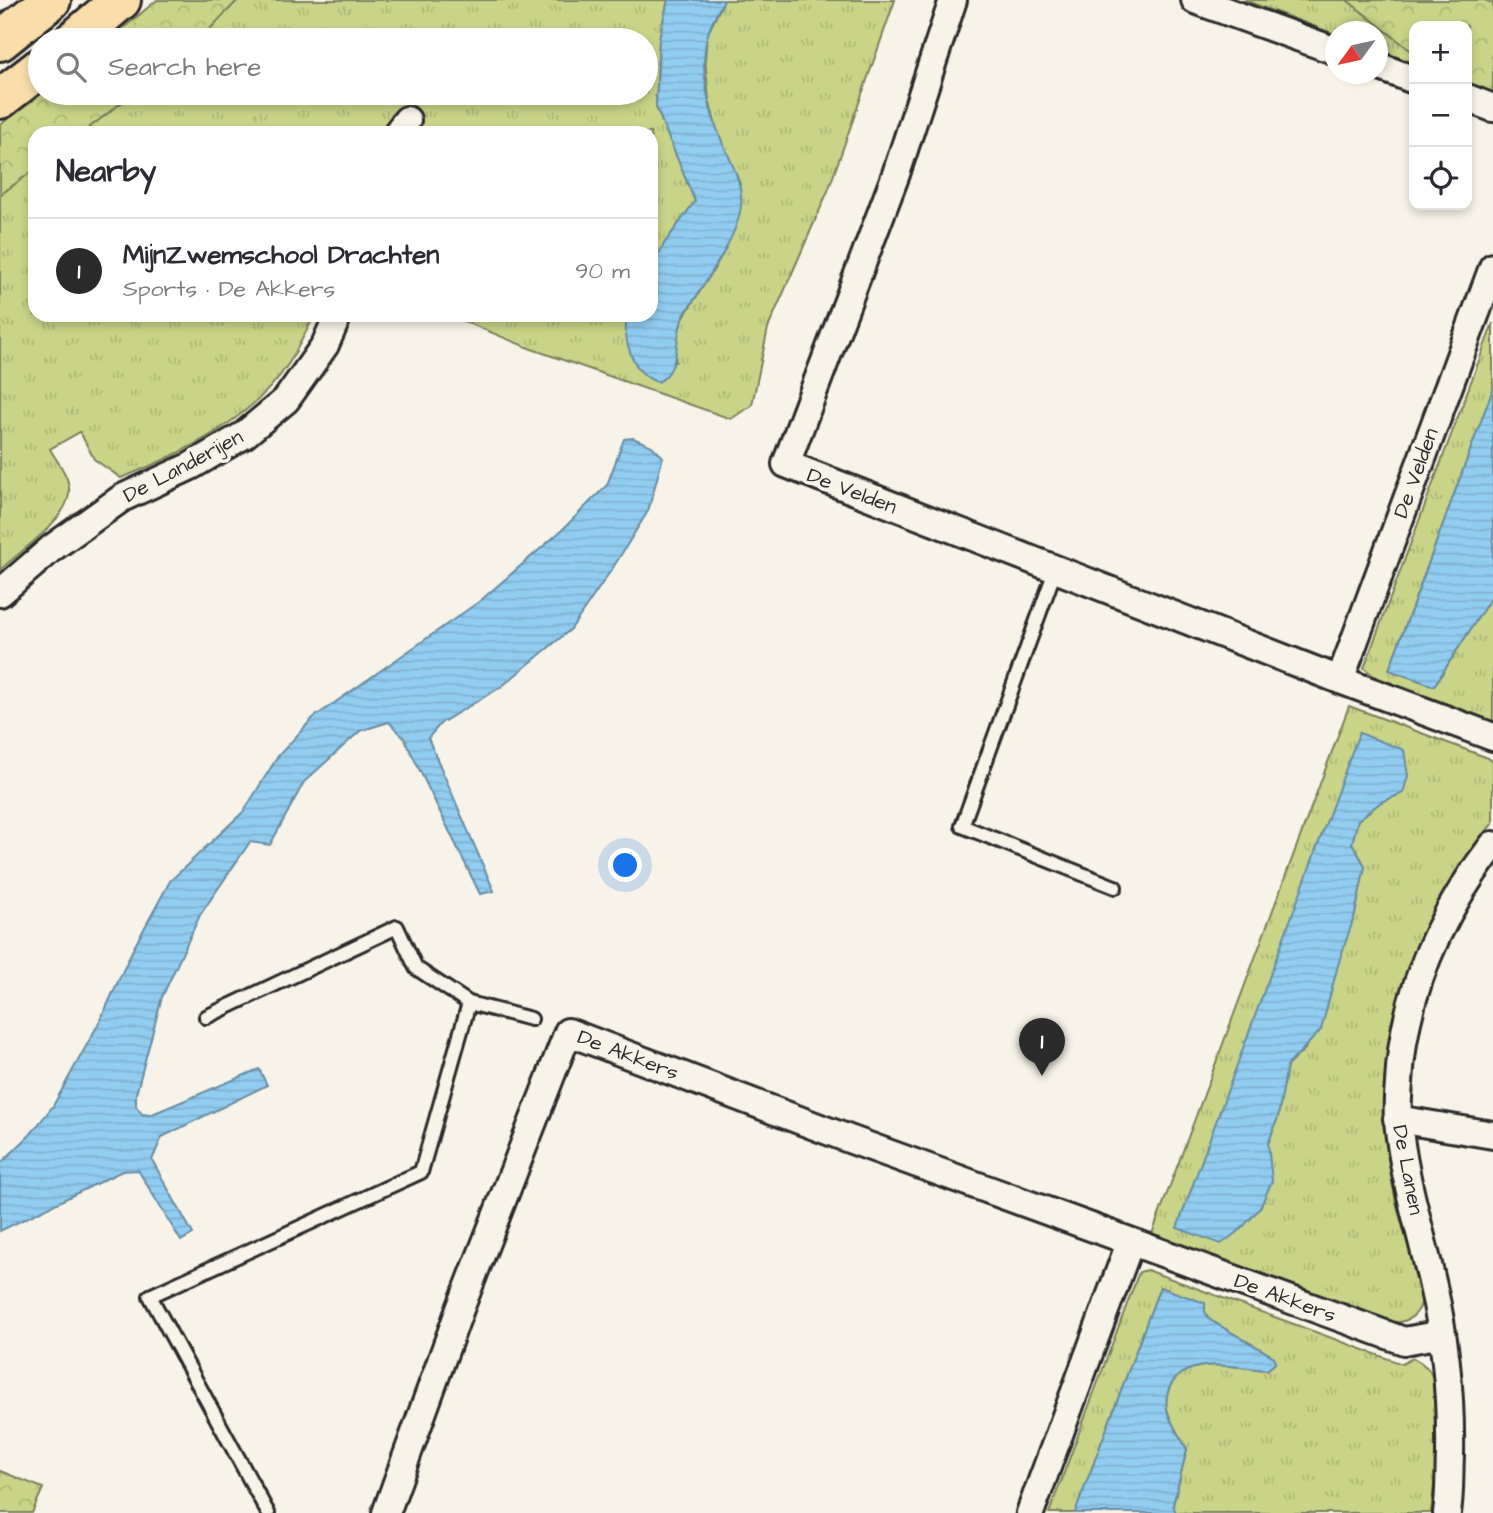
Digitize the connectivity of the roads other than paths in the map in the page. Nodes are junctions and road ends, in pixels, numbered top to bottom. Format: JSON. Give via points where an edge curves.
{"nodes":[{"id":1,"x":51,"y":0,"type":"edge"},
{"id":2,"x":121,"y":0,"type":"edge"},
{"id":3,"x":953,"y":0,"type":"edge"},
{"id":4,"x":1195,"y":0,"type":"edge"},
{"id":5,"x":88,"y":28,"type":"edge"},
{"id":6,"x":0,"y":41,"type":"edge"},
{"id":7,"x":1325,"y":47,"type":"edge"},
{"id":8,"x":1388,"y":70,"type":"edge"},
{"id":9,"x":28,"y":77,"type":"edge"},
{"id":10,"x":1409,"y":78,"type":"edge"},
{"id":11,"x":0,"y":99,"type":"edge"},
{"id":12,"x":1472,"y":100,"type":"edge"},
{"id":13,"x":1493,"y":108,"type":"edge"},
{"id":14,"x":1493,"y":267,"type":"edge"},
{"id":15,"x":335,"y":322,"type":"edge"},
{"id":16,"x":1056,"y":568,"type":"junction"},
{"id":17,"x":0,"y":593,"type":"edge"},
{"id":18,"x":1340,"y":680,"type":"junction"},
{"id":19,"x":1493,"y":737,"type":"edge"},
{"id":20,"x":1493,"y":845,"type":"edge"},
{"id":21,"x":1115,"y":887,"type":"dead end"},
{"id":22,"x":469,"y":1003,"type":"junction"},
{"id":23,"x":206,"y":1017,"type":"dead end"},
{"id":24,"x":531,"y":1019,"type":"dead end"},
{"id":25,"x":1397,"y":1119,"type":"junction"},
{"id":26,"x":1493,"y":1135,"type":"edge"},
{"id":27,"x":1130,"y":1242,"type":"junction"},
{"id":28,"x":1442,"y":1334,"type":"junction"},
{"id":29,"x":268,"y":1513,"type":"edge"},
{"id":30,"x":386,"y":1513,"type":"edge"},
{"id":31,"x":1030,"y":1513,"type":"edge"},
{"id":32,"x":1447,"y":1513,"type":"edge"}],
"edges":[{"from":1,"to":6,"type":"main road"},
{"from":2,"to":5,"type":"main road"},
{"from":3,"to":16,"type":"street","name":"De Velden","via":[[896,174],[786,464]]},
{"from":4,"to":7,"type":"street"},
{"from":8,"to":10,"type":"street"},
{"from":9,"to":11,"type":"main road"},
{"from":12,"to":13,"type":"street"},
{"from":14,"to":18,"type":"street","name":"De Velden"},
{"from":15,"to":17,"type":"street","name":"De Landerijen","via":[[325,345],[286,400],[244,435],[122,498],[52,548]]},
{"from":16,"to":18,"type":"street","name":"De Velden"},
{"from":16,"to":21,"type":"lane","via":[[962,826]]},
{"from":18,"to":19,"type":"street","name":"De Velden"},
{"from":20,"to":25,"type":"street","name":"De Lanen","via":[[1441,924],[1420,975],[1405,1031]]},
{"from":22,"to":23,"type":"lane","via":[[416,968],[397,927]]},
{"from":22,"to":24,"type":"lane"},
{"from":22,"to":29,"type":"lane","via":[[421,1172],[150,1296]]},
{"from":25,"to":26,"type":"street"},
{"from":25,"to":28,"type":"street","name":"De Lanen"},
{"from":27,"to":28,"type":"street","name":"De Akkers","via":[[1404,1341]]},
{"from":27,"to":30,"type":"street","name":"De Akkers","via":[[568,1032]]},
{"from":27,"to":31,"type":"street"},
{"from":28,"to":32,"type":"street","name":"De Lanen","via":[[1451,1402]]}]}
